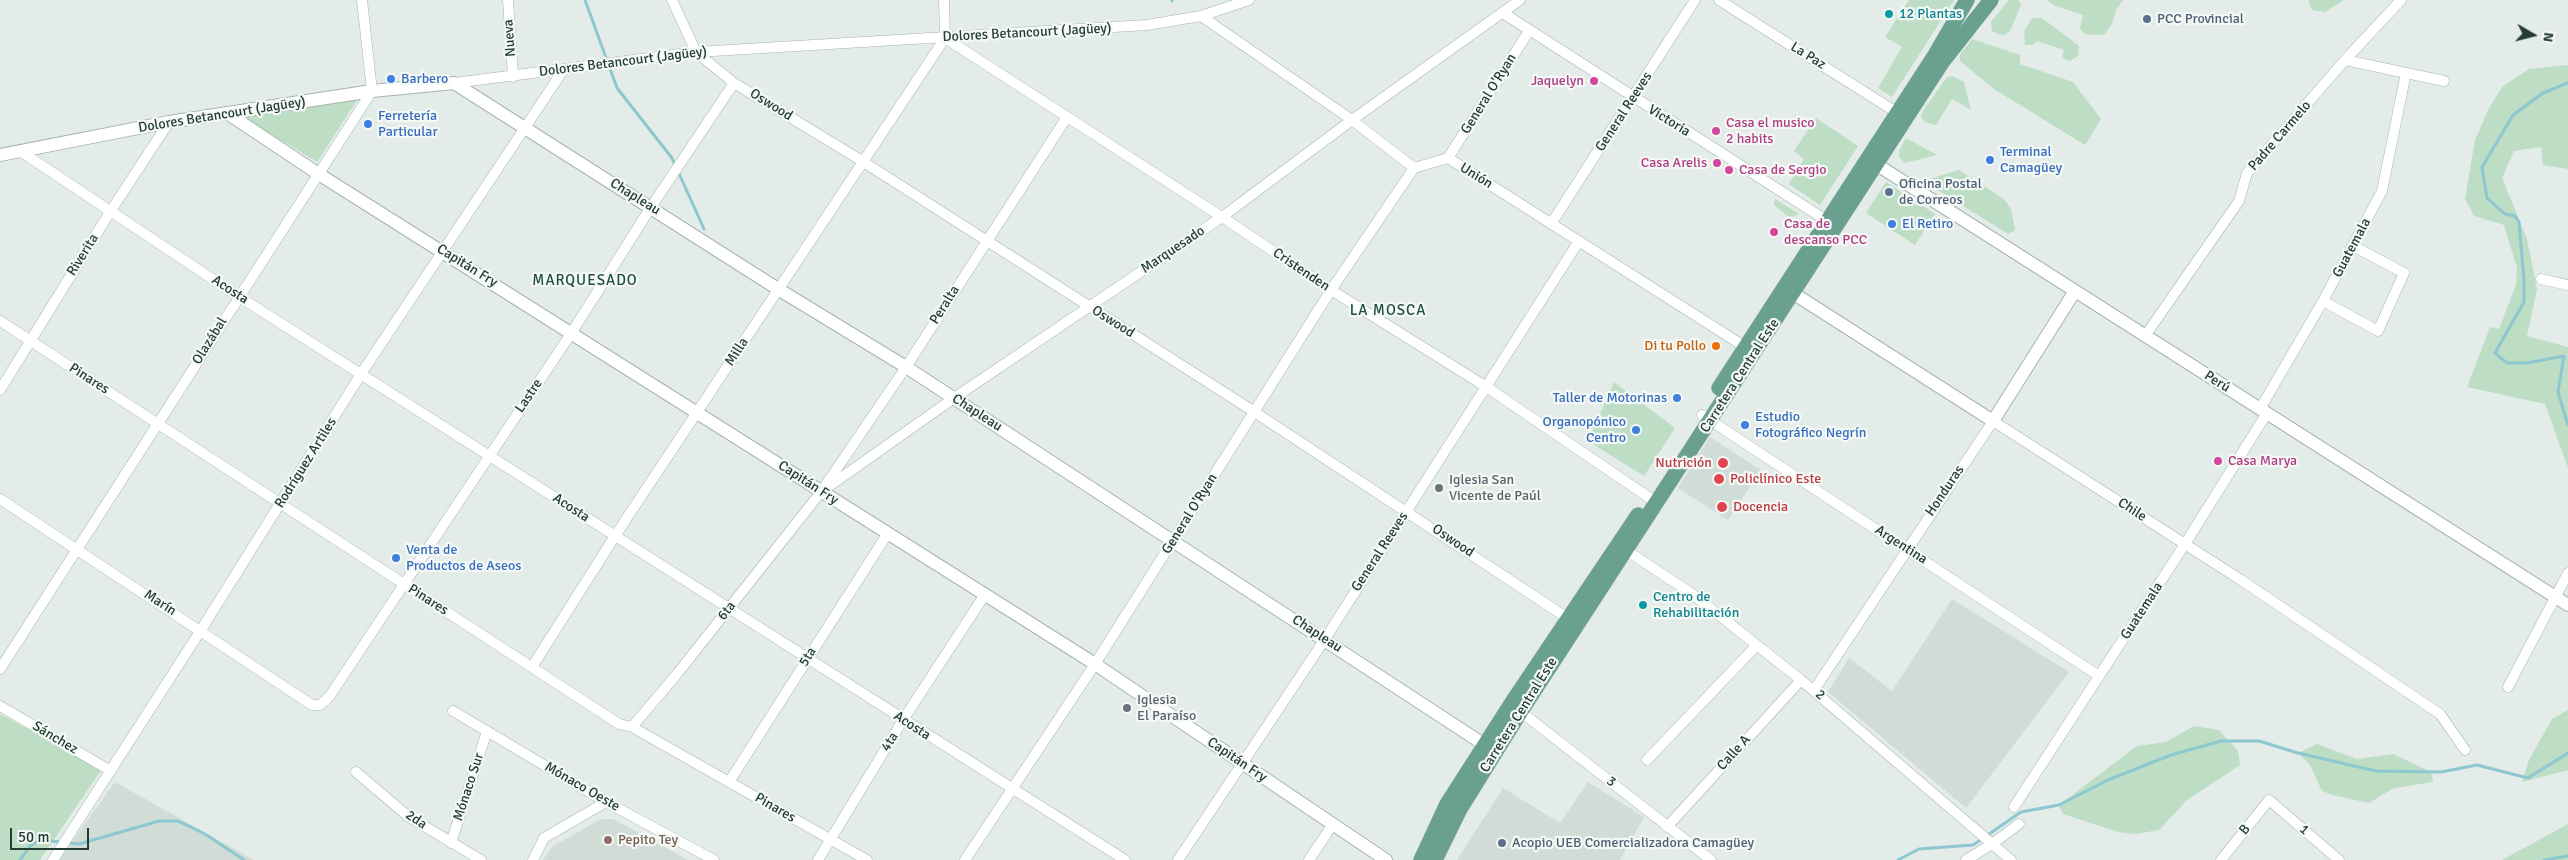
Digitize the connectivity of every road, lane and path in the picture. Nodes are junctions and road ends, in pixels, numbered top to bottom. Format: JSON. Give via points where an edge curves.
{"nodes":[{"id":1,"x":362,"y":0,"type":"edge"},
{"id":2,"x":508,"y":0,"type":"edge"},
{"id":3,"x":672,"y":0,"type":"edge"},
{"id":4,"x":944,"y":0,"type":"edge"},
{"id":5,"x":1249,"y":0,"type":"edge"},
{"id":6,"x":1520,"y":0,"type":"edge"},
{"id":7,"x":1695,"y":0,"type":"edge"},
{"id":8,"x":1719,"y":0,"type":"edge"},
{"id":9,"x":1967,"y":0,"type":"edge"},
{"id":10,"x":1991,"y":0,"type":"edge"},
{"id":11,"x":2401,"y":0,"type":"edge"},
{"id":12,"x":1503,"y":13,"type":"junction"},
{"id":13,"x":1201,"y":16,"type":"junction"},
{"id":14,"x":1529,"y":31,"type":"junction"},
{"id":15,"x":945,"y":38,"type":"junction"},
{"id":16,"x":696,"y":52,"type":"junction"},
{"id":17,"x":2346,"y":60,"type":"junction"},
{"id":18,"x":564,"y":69,"type":"junction"},
{"id":19,"x":2406,"y":73,"type":"junction"},
{"id":20,"x":513,"y":77,"type":"junction"},
{"id":21,"x":2444,"y":81,"type":"dead end"},
{"id":22,"x":454,"y":83,"type":"junction"},
{"id":23,"x":734,"y":83,"type":"junction"},
{"id":24,"x":372,"y":91,"type":"junction"},
{"id":25,"x":1633,"y":98,"type":"junction"},
{"id":26,"x":1896,"y":112,"type":"junction"},
{"id":27,"x":227,"y":114,"type":"junction"},
{"id":28,"x":1067,"y":117,"type":"junction"},
{"id":29,"x":1352,"y":120,"type":"junction"},
{"id":30,"x":169,"y":122,"type":"junction"},
{"id":31,"x":524,"y":127,"type":"junction"},
{"id":32,"x":20,"y":151,"type":"junction"},
{"id":33,"x":0,"y":155,"type":"edge"},
{"id":34,"x":1448,"y":158,"type":"junction"},
{"id":35,"x":862,"y":161,"type":"junction"},
{"id":36,"x":1877,"y":165,"type":"junction"},
{"id":37,"x":1414,"y":168,"type":"junction"},
{"id":38,"x":317,"y":173,"type":"junction"},
{"id":39,"x":651,"y":207,"type":"junction"},
{"id":40,"x":110,"y":212,"type":"junction"},
{"id":41,"x":1222,"y":217,"type":"junction"},
{"id":42,"x":1832,"y":223,"type":"junction"},
{"id":43,"x":1551,"y":224,"type":"junction"},
{"id":44,"x":986,"y":241,"type":"junction"},
{"id":45,"x":1579,"y":241,"type":"junction"},
{"id":46,"x":2353,"y":246,"type":"junction"},
{"id":47,"x":444,"y":252,"type":"junction"},
{"id":48,"x":2540,"y":279,"type":"dead end"},
{"id":49,"x":2568,"y":284,"type":"edge"},
{"id":50,"x":778,"y":289,"type":"junction"},
{"id":51,"x":1331,"y":290,"type":"junction"},
{"id":52,"x":1789,"y":290,"type":"junction"},
{"id":53,"x":2075,"y":291,"type":"junction"},
{"id":54,"x":238,"y":296,"type":"junction"},
{"id":55,"x":2323,"y":301,"type":"junction"},
{"id":56,"x":1089,"y":307,"type":"junction"},
{"id":57,"x":0,"y":321,"type":"edge"},
{"id":58,"x":572,"y":332,"type":"junction"},
{"id":59,"x":2145,"y":336,"type":"junction"},
{"id":60,"x":30,"y":340,"type":"junction"},
{"id":61,"x":1750,"y":350,"type":"junction"},
{"id":62,"x":906,"y":367,"type":"junction"},
{"id":63,"x":361,"y":374,"type":"junction"},
{"id":64,"x":1485,"y":386,"type":"junction"},
{"id":65,"x":0,"y":390,"type":"edge"},
{"id":66,"x":954,"y":398,"type":"junction"},
{"id":67,"x":1253,"y":411,"type":"junction"},
{"id":68,"x":2264,"y":411,"type":"junction"},
{"id":69,"x":698,"y":412,"type":"junction"},
{"id":70,"x":1706,"y":418,"type":"junction"},
{"id":71,"x":1993,"y":421,"type":"junction"},
{"id":72,"x":158,"y":424,"type":"junction"},
{"id":73,"x":489,"y":455,"type":"junction"},
{"id":74,"x":822,"y":492,"type":"junction"},
{"id":75,"x":0,"y":500,"type":"edge"},
{"id":76,"x":1653,"y":501,"type":"junction"},
{"id":77,"x":280,"y":504,"type":"junction"},
{"id":78,"x":1407,"y":510,"type":"junction"},
{"id":79,"x":888,"y":533,"type":"junction"},
{"id":80,"x":615,"y":536,"type":"junction"},
{"id":81,"x":1174,"y":540,"type":"junction"},
{"id":82,"x":2185,"y":544,"type":"junction"},
{"id":83,"x":1622,"y":548,"type":"junction"},
{"id":84,"x":1906,"y":549,"type":"junction"},
{"id":85,"x":77,"y":550,"type":"junction"},
{"id":86,"x":2568,"y":573,"type":"edge"},
{"id":87,"x":404,"y":584,"type":"junction"},
{"id":88,"x":984,"y":596,"type":"junction"},
{"id":89,"x":2554,"y":596,"type":"junction"},
{"id":90,"x":2568,"y":605,"type":"edge"},
{"id":91,"x":729,"y":609,"type":"junction"},
{"id":92,"x":1573,"y":622,"type":"junction"},
{"id":93,"x":201,"y":630,"type":"junction"},
{"id":94,"x":1325,"y":639,"type":"junction"},
{"id":95,"x":1757,"y":645,"type":"junction"},
{"id":96,"x":808,"y":659,"type":"junction"},
{"id":97,"x":1094,"y":664,"type":"junction"},
{"id":98,"x":532,"y":668,"type":"junction"},
{"id":99,"x":0,"y":669,"type":"edge"},
{"id":100,"x":2099,"y":676,"type":"junction"},
{"id":101,"x":1801,"y":680,"type":"junction"},
{"id":102,"x":2508,"y":687,"type":"dead end"},
{"id":103,"x":1814,"y":690,"type":"junction"},
{"id":104,"x":0,"y":706,"type":"edge"},
{"id":105,"x":320,"y":706,"type":"joint"},
{"id":106,"x":1516,"y":708,"type":"junction"},
{"id":107,"x":453,"y":711,"type":"dead end"},
{"id":108,"x":904,"y":720,"type":"junction"},
{"id":109,"x":632,"y":727,"type":"junction"},
{"id":110,"x":487,"y":731,"type":"junction"},
{"id":111,"x":1490,"y":748,"type":"junction"},
{"id":112,"x":2465,"y":750,"type":"dead end"},
{"id":113,"x":1647,"y":760,"type":"dead end"},
{"id":114,"x":1242,"y":763,"type":"junction"},
{"id":115,"x":111,"y":771,"type":"junction"},
{"id":116,"x":356,"y":772,"type":"dead end"},
{"id":117,"x":729,"y":782,"type":"junction"},
{"id":118,"x":1010,"y":788,"type":"junction"},
{"id":119,"x":2269,"y":800,"type":"joint"},
{"id":120,"x":606,"y":802,"type":"junction"},
{"id":121,"x":2014,"y":807,"type":"dead end"},
{"id":122,"x":1333,"y":824,"type":"junction"},
{"id":123,"x":2019,"y":824,"type":"dead end"},
{"id":124,"x":1667,"y":826,"type":"junction"},
{"id":125,"x":829,"y":839,"type":"junction"},
{"id":126,"x":450,"y":842,"type":"junction"},
{"id":127,"x":1992,"y":844,"type":"junction"},
{"id":128,"x":463,"y":856,"type":"edge"},
{"id":129,"x":53,"y":860,"type":"edge"},
{"id":130,"x":481,"y":860,"type":"edge"},
{"id":131,"x":533,"y":860,"type":"edge"},
{"id":132,"x":714,"y":860,"type":"edge"},
{"id":133,"x":818,"y":860,"type":"edge"},
{"id":134,"x":867,"y":860,"type":"edge"},
{"id":135,"x":964,"y":860,"type":"edge"},
{"id":136,"x":1125,"y":860,"type":"edge"},
{"id":137,"x":1178,"y":860,"type":"edge"},
{"id":138,"x":1309,"y":860,"type":"edge"},
{"id":139,"x":1386,"y":860,"type":"edge"},
{"id":140,"x":1421,"y":860,"type":"edge"},
{"id":141,"x":1436,"y":860,"type":"edge"},
{"id":142,"x":1711,"y":860,"type":"edge"},
{"id":143,"x":1966,"y":860,"type":"edge"},
{"id":144,"x":2011,"y":860,"type":"edge"},
{"id":145,"x":2221,"y":860,"type":"edge"},
{"id":146,"x":2339,"y":860,"type":"edge"}],
"edges":[{"from":1,"to":24,"type":"street"},
{"from":2,"to":20,"type":"street","name":"Nueva"},
{"from":3,"to":16,"type":"street","name":"Oswood"},
{"from":4,"to":15,"type":"street"},
{"from":5,"to":13,"type":"street","name":"Dolores Betancourt (Jagüey)"},
{"from":6,"to":12,"type":"street","name":"Marquesado"},
{"from":7,"to":25,"type":"street","name":"General Reeves"},
{"from":8,"to":26,"type":"street","name":"La Paz"},
{"from":9,"to":26,"type":"main road","name":"Carretera Central Este"},
{"from":10,"to":36,"type":"main road","name":"Carretera Central Este","via":[[1943,61]]},
{"from":11,"to":17,"type":"street","name":"Padre Carmelo"},
{"from":12,"to":14,"type":"street","name":"Victoria"},
{"from":12,"to":29,"type":"street","name":"Marquesado"},
{"from":13,"to":15,"type":"street","name":"Dolores Betancourt (Jagüey)","via":[[1100,30]]},
{"from":13,"to":29,"type":"street"},
{"from":14,"to":25,"type":"street","name":"Victoria"},
{"from":14,"to":34,"type":"street","name":"General O'Ryan"},
{"from":15,"to":16,"type":"street","name":"Dolores Betancourt (Jagüey)"},
{"from":15,"to":28,"type":"street","name":"Cristenden"},
{"from":15,"to":35,"type":"street","name":"Milla"},
{"from":16,"to":18,"type":"street","name":"Dolores Betancourt (Jagüey)"},
{"from":16,"to":23,"type":"street","name":"Oswood"},
{"from":17,"to":19,"type":"street"},
{"from":17,"to":59,"type":"street","name":"Padre Carmelo","via":[[2247,173],[2239,201]]},
{"from":18,"to":20,"type":"street","name":"Dolores Betancourt (Jagüey)"},
{"from":18,"to":31,"type":"street","name":"Rodríguez Artiles"},
{"from":19,"to":21,"type":"street"},
{"from":19,"to":46,"type":"street","name":"Guatemala","via":[[2382,191]]},
{"from":20,"to":22,"type":"street","name":"Dolores Betancourt (Jagüey)"},
{"from":22,"to":24,"type":"street","name":"Dolores Betancourt (Jagüey)"},
{"from":22,"to":31,"type":"street","name":"Chapleau"},
{"from":23,"to":35,"type":"street","name":"Oswood"},
{"from":23,"to":39,"type":"street","name":"Lastre"},
{"from":24,"to":27,"type":"street","name":"Dolores Betancourt (Jagüey)"},
{"from":24,"to":38,"type":"street","name":"Olazábal"},
{"from":25,"to":42,"type":"street","name":"Victoria"},
{"from":25,"to":43,"type":"street","name":"General Reeves"},
{"from":26,"to":36,"type":"main road","name":"Carretera Central Este"},
{"from":27,"to":30,"type":"street","name":"Dolores Betancourt (Jagüey)"},
{"from":27,"to":38,"type":"street","name":"Capitán Fry"},
{"from":28,"to":41,"type":"street","name":"Cristenden"},
{"from":28,"to":44,"type":"street","name":"Peralta"},
{"from":29,"to":37,"type":"street"},
{"from":29,"to":41,"type":"street","name":"Marquesado"},
{"from":30,"to":32,"type":"street","name":"Dolores Betancourt (Jagüey)"},
{"from":30,"to":40,"type":"street","name":"Riverita"},
{"from":31,"to":39,"type":"street","name":"Chapleau"},
{"from":31,"to":47,"type":"street","name":"Rodríguez Artiles"},
{"from":32,"to":33,"type":"street","name":"Dolores Betancourt (Jagüey)"},
{"from":32,"to":40,"type":"street","name":"Acosta"},
{"from":34,"to":37,"type":"street","name":"Unión"},
{"from":34,"to":43,"type":"street","name":"Unión"},
{"from":35,"to":44,"type":"street","name":"Oswood"},
{"from":35,"to":50,"type":"street","name":"Milla"},
{"from":36,"to":42,"type":"main road","name":"Carretera Central Este"},
{"from":36,"to":53,"type":"street","name":"Perú"},
{"from":37,"to":51,"type":"street","name":"General O'Ryan"},
{"from":38,"to":47,"type":"street","name":"Capitán Fry"},
{"from":38,"to":54,"type":"street","name":"Olazábal"},
{"from":39,"to":50,"type":"street","name":"Chapleau"},
{"from":39,"to":58,"type":"street","name":"Lastre"},
{"from":40,"to":54,"type":"street","name":"Acosta"},
{"from":40,"to":60,"type":"street","name":"Riverita"},
{"from":41,"to":51,"type":"street","name":"Cristenden"},
{"from":41,"to":56,"type":"street","name":"Marquesado"},
{"from":42,"to":52,"type":"main road","name":"Carretera Central Este"},
{"from":43,"to":45,"type":"street","name":"Unión"},
{"from":44,"to":56,"type":"street","name":"Oswood"},
{"from":44,"to":62,"type":"street","name":"Peralta"},
{"from":45,"to":61,"type":"street","name":"Unión"},
{"from":45,"to":64,"type":"street","name":"General Reeves"},
{"from":46,"to":55,"type":"street","name":"Guatemala"},
{"from":46,"to":55,"type":"street","via":[[2404,273],[2378,332]]},
{"from":47,"to":58,"type":"street","name":"Capitán Fry"},
{"from":47,"to":63,"type":"street","name":"Rodríguez Artiles"},
{"from":48,"to":49,"type":"street"},
{"from":50,"to":62,"type":"street","name":"Chapleau"},
{"from":50,"to":69,"type":"street","name":"Milla"},
{"from":51,"to":64,"type":"street","name":"Cristenden"},
{"from":51,"to":67,"type":"street","name":"General O'Ryan"},
{"from":52,"to":61,"type":"main road","name":"Carretera Central Este"},
{"from":52,"to":71,"type":"street","name":"Chile"},
{"from":53,"to":59,"type":"street","name":"Perú"},
{"from":53,"to":71,"type":"street","name":"Honduras"},
{"from":54,"to":63,"type":"street","name":"Acosta"},
{"from":54,"to":72,"type":"street","name":"Olazábal"},
{"from":55,"to":68,"type":"street","name":"Guatemala"},
{"from":56,"to":66,"type":"street","name":"Marquesado"},
{"from":56,"to":67,"type":"street","name":"Oswood"},
{"from":57,"to":60,"type":"street","name":"Pinares"},
{"from":58,"to":69,"type":"street","name":"Capitán Fry"},
{"from":58,"to":73,"type":"street","name":"Lastre"},
{"from":59,"to":68,"type":"street","name":"Perú"},
{"from":60,"to":65,"type":"street","name":"Riverita"},
{"from":60,"to":72,"type":"street","name":"Pinares"},
{"from":61,"to":70,"type":"main road","name":"Carretera Central Este"},
{"from":62,"to":66,"type":"street","name":"Chapleau"},
{"from":62,"to":74,"type":"street","name":"Peralta"},
{"from":63,"to":73,"type":"street","name":"Acosta"},
{"from":63,"to":77,"type":"street","name":"Rodríguez Artiles"},
{"from":64,"to":76,"type":"street","name":"Cristenden"},
{"from":64,"to":78,"type":"street","name":"General Reeves"},
{"from":66,"to":74,"type":"street","name":"Marquesado"},
{"from":66,"to":81,"type":"street","name":"Chapleau"},
{"from":67,"to":78,"type":"street","name":"Oswood"},
{"from":67,"to":81,"type":"street","name":"General O'Ryan"},
{"from":68,"to":82,"type":"street","name":"Guatemala"},
{"from":68,"to":89,"type":"street","name":"Perú"},
{"from":69,"to":74,"type":"street","name":"Capitán Fry"},
{"from":69,"to":80,"type":"street","name":"Milla"},
{"from":70,"to":76,"type":"main road","name":"Carretera Central Este"},
{"from":70,"to":84,"type":"street","name":"Argentina"},
{"from":71,"to":82,"type":"street","name":"Chile"},
{"from":71,"to":84,"type":"street","name":"Honduras"},
{"from":72,"to":77,"type":"street","name":"Pinares"},
{"from":72,"to":85,"type":"street","name":"Olazábal"},
{"from":73,"to":80,"type":"street","name":"Acosta"},
{"from":73,"to":87,"type":"street","name":"Lastre"},
{"from":74,"to":79,"type":"street","name":"Capitán Fry"},
{"from":74,"to":91,"type":"street","name":"6ta"},
{"from":75,"to":85,"type":"street","name":"Marín"},
{"from":76,"to":83,"type":"main road","name":"Carretera Central Este"},
{"from":77,"to":87,"type":"street","name":"Pinares"},
{"from":77,"to":93,"type":"street","name":"Rodríguez Artiles"},
{"from":78,"to":92,"type":"street","name":"Oswood"},
{"from":78,"to":94,"type":"street","name":"General Reeves"},
{"from":79,"to":88,"type":"street","name":"Capitán Fry"},
{"from":79,"to":96,"type":"street","name":"5ta"},
{"from":80,"to":91,"type":"street","name":"Acosta"},
{"from":80,"to":98,"type":"street","name":"Milla"},
{"from":81,"to":94,"type":"street","name":"Chapleau"},
{"from":81,"to":97,"type":"street","name":"General O'Ryan"},
{"from":82,"to":100,"type":"street","name":"Guatemala"},
{"from":82,"to":112,"type":"street","name":"Chile","via":[[2440,714]]},
{"from":83,"to":92,"type":"main road","name":"Carretera Central Este"},
{"from":83,"to":95,"type":"street","name":"2","via":[[1691,594]]},
{"from":84,"to":100,"type":"street","name":"Argentina"},
{"from":84,"to":103,"type":"street","name":"Honduras"},
{"from":85,"to":93,"type":"street","name":"Marín"},
{"from":85,"to":99,"type":"street","name":"Olazábal"},
{"from":86,"to":89,"type":"street"},
{"from":87,"to":98,"type":"street","name":"Pinares"},
{"from":87,"to":105,"type":"street","name":"Lastre"},
{"from":88,"to":97,"type":"street","name":"Capitán Fry"},
{"from":88,"to":108,"type":"street","name":"4ta"},
{"from":89,"to":90,"type":"street","name":"Perú"},
{"from":89,"to":102,"type":"street"},
{"from":91,"to":96,"type":"street","name":"Acosta"},
{"from":91,"to":109,"type":"street","name":"6ta"},
{"from":92,"to":106,"type":"main road","name":"Carretera Central Este"},
{"from":93,"to":105,"type":"street","name":"Marín","via":[[312,705]]},
{"from":93,"to":115,"type":"street","name":"Rodríguez Artiles"},
{"from":94,"to":111,"type":"street","name":"Chapleau"},
{"from":94,"to":114,"type":"street","name":"General Reeves"},
{"from":95,"to":101,"type":"street","name":"2"},
{"from":95,"to":113,"type":"street"},
{"from":96,"to":108,"type":"street","name":"Acosta"},
{"from":96,"to":117,"type":"street","name":"5ta"},
{"from":97,"to":114,"type":"street","name":"Capitán Fry"},
{"from":97,"to":118,"type":"street","name":"General O'Ryan"},
{"from":98,"to":109,"type":"street","name":"Pinares","via":[[619,724]]},
{"from":100,"to":121,"type":"street","name":"Guatemala"},
{"from":101,"to":103,"type":"street","name":"2"},
{"from":101,"to":124,"type":"street","name":"Calle A"},
{"from":103,"to":127,"type":"street","name":"2"},
{"from":104,"to":115,"type":"street","name":"Sánchez"},
{"from":106,"to":111,"type":"main road","name":"Carretera Central Este"},
{"from":106,"to":124,"type":"street","name":"3"},
{"from":107,"to":110,"type":"street","name":"Mónaco Oeste"},
{"from":108,"to":118,"type":"street","name":"Acosta"},
{"from":108,"to":125,"type":"street","name":"4ta"},
{"from":109,"to":117,"type":"street","name":"Pinares"},
{"from":110,"to":120,"type":"street","name":"Mónaco Oeste"},
{"from":110,"to":126,"type":"street","name":"Mónaco Sur"},
{"from":111,"to":140,"type":"main road","name":"Carretera Central Este","via":[[1447,804]]},
{"from":111,"to":141,"type":"main road","name":"Carretera Central Este"},
{"from":114,"to":122,"type":"street","name":"Capitán Fry"},
{"from":114,"to":137,"type":"street","name":"General Reeves"},
{"from":115,"to":129,"type":"street","name":"Rodríguez Artiles"},
{"from":116,"to":126,"type":"street","name":"2da","via":[[410,817]]},
{"from":117,"to":125,"type":"street","name":"Pinares"},
{"from":118,"to":135,"type":"street","name":"General O'Ryan"},
{"from":118,"to":136,"type":"street","name":"Acosta"},
{"from":119,"to":145,"type":"street","name":"B"},
{"from":119,"to":146,"type":"street","name":"1"},
{"from":120,"to":131,"type":"street","via":[[544,838]]},
{"from":120,"to":132,"type":"street","name":"Mónaco Oeste"},
{"from":122,"to":138,"type":"street"},
{"from":122,"to":139,"type":"street","name":"Capitán Fry"},
{"from":123,"to":127,"type":"street"},
{"from":124,"to":142,"type":"street","name":"3"},
{"from":125,"to":133,"type":"street","name":"4ta"},
{"from":125,"to":134,"type":"street","name":"Pinares"},
{"from":126,"to":128,"type":"street","name":"2da"},
{"from":127,"to":143,"type":"street"},
{"from":127,"to":144,"type":"street","name":"2"},
{"from":128,"to":130,"type":"street","name":"2da"}]}
